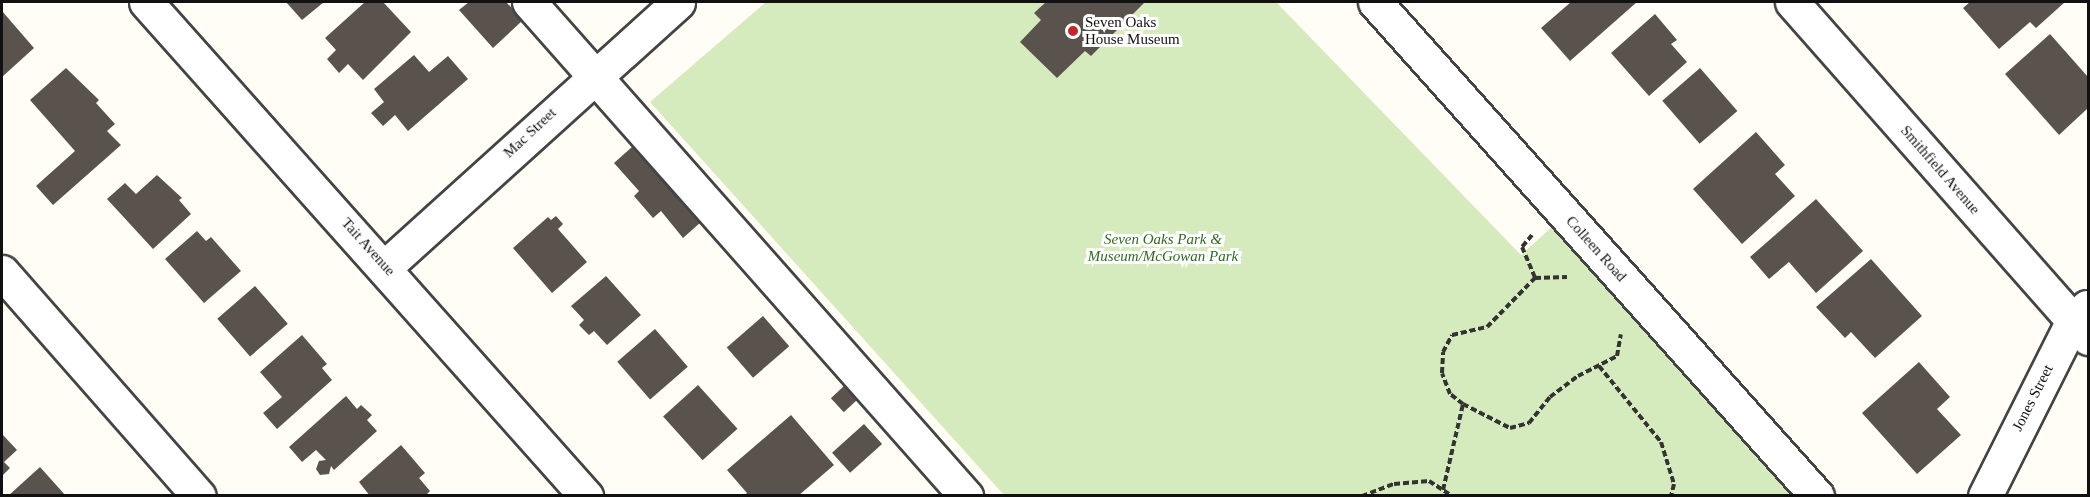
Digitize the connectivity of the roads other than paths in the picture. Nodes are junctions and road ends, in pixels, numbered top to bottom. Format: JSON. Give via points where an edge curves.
{"nodes":[{"id":1,"x":146,"y":2,"type":"edge"},
{"id":2,"x":529,"y":2,"type":"edge"},
{"id":3,"x":678,"y":2,"type":"edge"},
{"id":4,"x":1375,"y":2,"type":"edge"},
{"id":5,"x":1792,"y":2,"type":"edge"},
{"id":6,"x":594,"y":74,"type":"junction"},
{"id":7,"x":385,"y":267,"type":"junction"},
{"id":8,"x":2,"y":272,"type":"edge"},
{"id":9,"x":2083,"y":321,"type":"edge"},
{"id":10,"x":199,"y":495,"type":"edge"},
{"id":11,"x":586,"y":495,"type":"edge"},
{"id":12,"x":966,"y":495,"type":"edge"},
{"id":13,"x":1817,"y":495,"type":"edge"},
{"id":14,"x":1985,"y":495,"type":"edge"}],
"edges":[{"from":1,"to":7,"type":"street","name":"Tait Avenue"},
{"from":2,"to":6,"type":"street"},
{"from":3,"to":6,"type":"street","name":"Mac Street"},
{"from":4,"to":13,"type":"street","name":"Colleen Road"},
{"from":5,"to":9,"type":"street","name":"Smithfield Avenue"},
{"from":6,"to":7,"type":"street","name":"Mac Street"},
{"from":6,"to":12,"type":"street"},
{"from":7,"to":11,"type":"street","name":"Tait Avenue"},
{"from":8,"to":10,"type":"street"},
{"from":9,"to":14,"type":"street","name":"Jones Street"}]}
